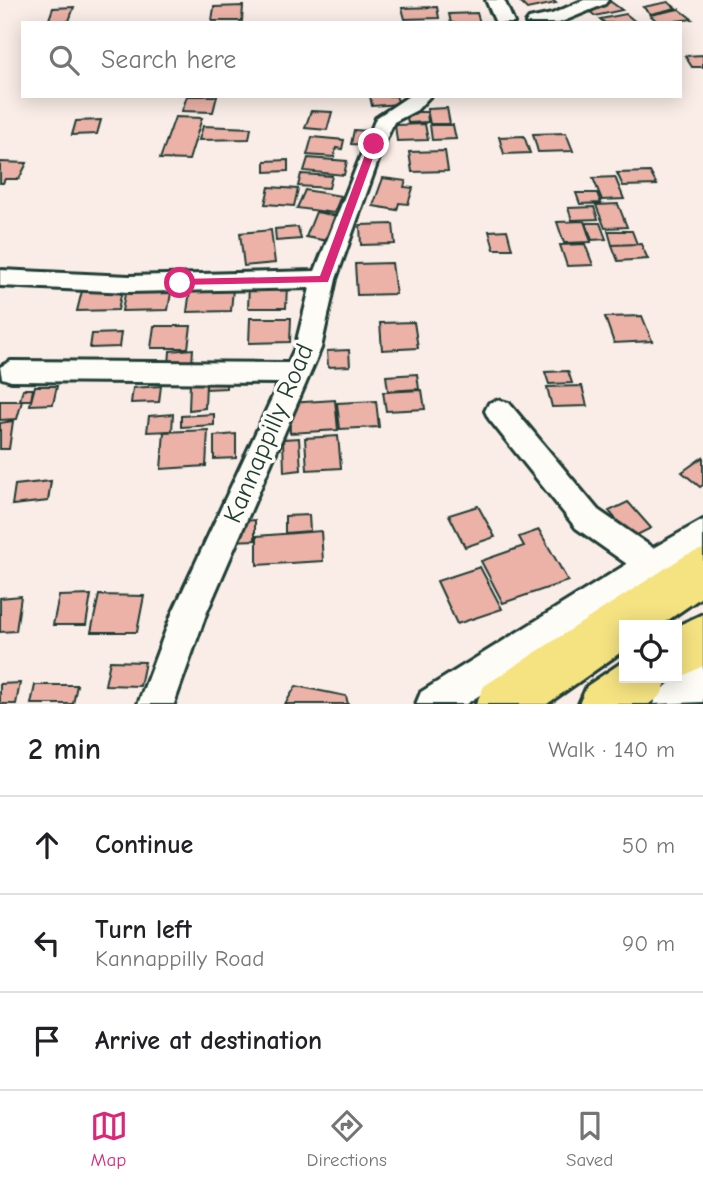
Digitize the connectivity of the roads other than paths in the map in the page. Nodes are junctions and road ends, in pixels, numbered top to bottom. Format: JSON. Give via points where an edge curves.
{"nodes":[{"id":1,"x":495,"y":0,"type":"edge"},
{"id":2,"x":599,"y":0,"type":"edge"},
{"id":3,"x":504,"y":21,"type":"edge"},
{"id":4,"x":544,"y":21,"type":"edge"},
{"id":5,"x":418,"y":98,"type":"edge"},
{"id":6,"x":0,"y":278,"type":"edge"},
{"id":7,"x":324,"y":279,"type":"junction"},
{"id":8,"x":11,"y":371,"type":"dead end"},
{"id":9,"x":297,"y":373,"type":"junction"},
{"id":10,"x":499,"y":411,"type":"dead end"},
{"id":11,"x":703,"y":533,"type":"edge"},
{"id":12,"x":653,"y":565,"type":"junction"},
{"id":13,"x":703,"y":570,"type":"edge"},
{"id":14,"x":703,"y":637,"type":"edge"},
{"id":15,"x":682,"y":652,"type":"edge"},
{"id":16,"x":703,"y":681,"type":"edge"},
{"id":17,"x":636,"y":683,"type":"edge"},
{"id":18,"x":156,"y":704,"type":"edge"},
{"id":19,"x":434,"y":704,"type":"edge"},
{"id":20,"x":502,"y":704,"type":"edge"},
{"id":21,"x":605,"y":704,"type":"edge"},
{"id":22,"x":671,"y":704,"type":"edge"}],
"edges":[{"from":1,"to":3,"type":"street"},
{"from":2,"to":4,"type":"street"},
{"from":5,"to":7,"type":"street","name":"Kannappilly Road","via":[[386,118]]},
{"from":6,"to":7,"type":"street","via":[[129,284]]},
{"from":7,"to":9,"type":"street","name":"Kannappilly Road","via":[[308,348]]},
{"from":8,"to":9,"type":"street"},
{"from":9,"to":18,"type":"street","name":"Kannappilly Road","via":[[189,614]]},
{"from":10,"to":12,"type":"street","via":[[587,519]]},
{"from":11,"to":12,"type":"street"},
{"from":12,"to":19,"type":"street"},
{"from":13,"to":20,"type":"highway"},
{"from":14,"to":15,"type":"highway"},
{"from":16,"to":22,"type":"street"},
{"from":17,"to":21,"type":"highway"}]}
